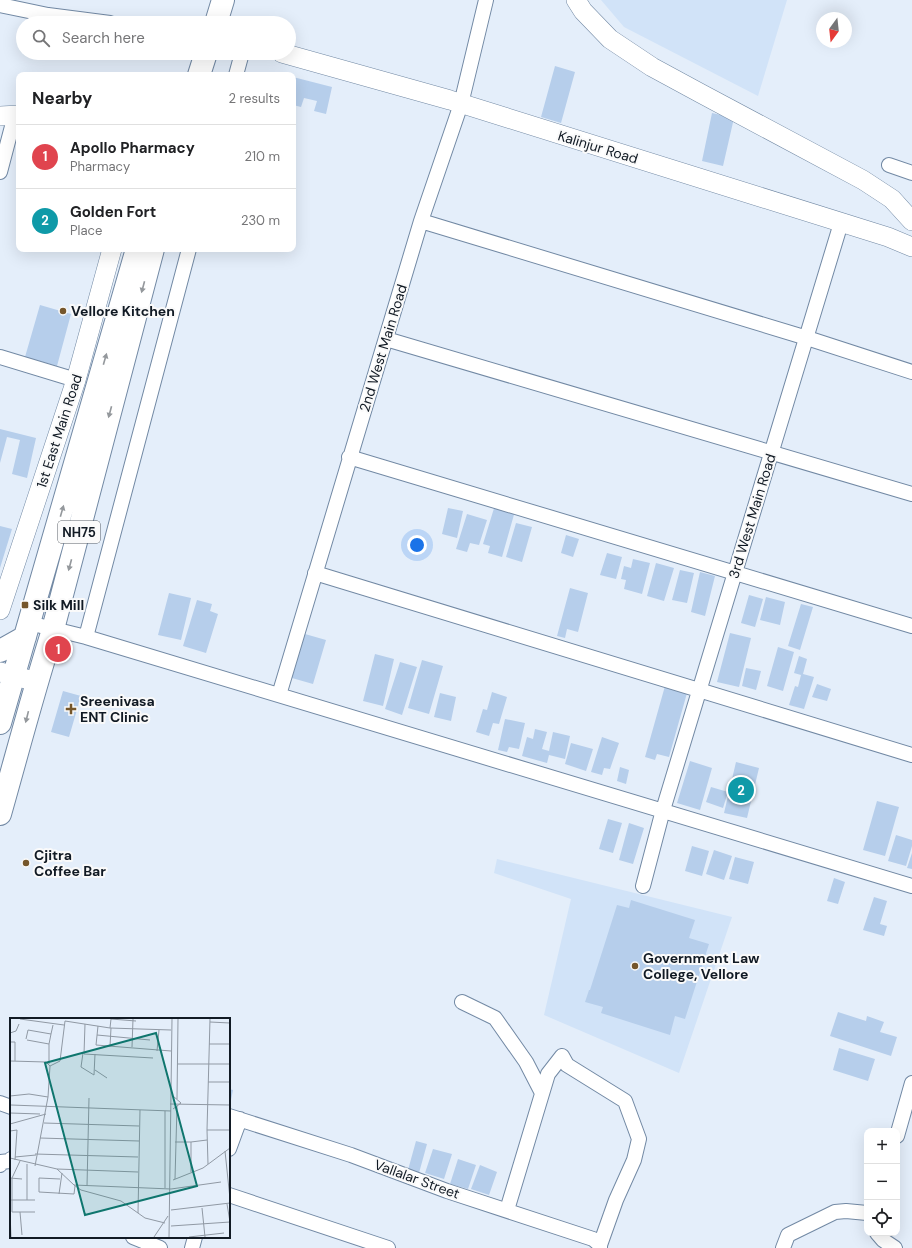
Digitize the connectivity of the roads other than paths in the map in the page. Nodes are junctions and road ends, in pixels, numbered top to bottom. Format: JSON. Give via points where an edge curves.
{"nodes":[{"id":1,"x":207,"y":0,"type":"edge"},
{"id":2,"x":222,"y":0,"type":"edge"},
{"id":3,"x":486,"y":0,"type":"edge"},
{"id":4,"x":576,"y":0,"type":"edge"},
{"id":5,"x":0,"y":5,"type":"edge"},
{"id":6,"x":56,"y":16,"type":"edge"},
{"id":7,"x":202,"y":16,"type":"edge"},
{"id":8,"x":218,"y":16,"type":"edge"},
{"id":9,"x":296,"y":57,"type":"edge"},
{"id":10,"x":190,"y":60,"type":"edge"},
{"id":11,"x":204,"y":60,"type":"edge"},
{"id":12,"x":240,"y":60,"type":"edge"},
{"id":13,"x":187,"y":72,"type":"edge"},
{"id":14,"x":200,"y":72,"type":"edge"},
{"id":15,"x":237,"y":72,"type":"edge"},
{"id":16,"x":461,"y":104,"type":"junction"},
{"id":17,"x":11,"y":115,"type":"edge"},
{"id":18,"x":890,"y":165,"type":"dead end"},
{"id":19,"x":0,"y":172,"type":"edge"},
{"id":20,"x":912,"y":173,"type":"edge"},
{"id":21,"x":421,"y":221,"type":"junction"},
{"id":22,"x":912,"y":221,"type":"edge"},
{"id":23,"x":841,"y":223,"type":"junction"},
{"id":24,"x":912,"y":247,"type":"edge"},
{"id":25,"x":111,"y":252,"type":"edge"},
{"id":26,"x":136,"y":252,"type":"edge"},
{"id":27,"x":152,"y":252,"type":"edge"},
{"id":28,"x":188,"y":252,"type":"edge"},
{"id":29,"x":807,"y":338,"type":"junction"},
{"id":30,"x":386,"y":339,"type":"junction"},
{"id":31,"x":0,"y":357,"type":"edge"},
{"id":32,"x":912,"y":372,"type":"edge"},
{"id":33,"x":76,"y":380,"type":"junction"},
{"id":34,"x":772,"y":454,"type":"junction"},
{"id":35,"x":349,"y":457,"type":"junction"},
{"id":36,"x":912,"y":494,"type":"edge"},
{"id":37,"x":315,"y":573,"type":"junction"},
{"id":38,"x":735,"y":573,"type":"junction"},
{"id":39,"x":0,"y":610,"type":"edge"},
{"id":40,"x":912,"y":626,"type":"edge"},
{"id":41,"x":53,"y":629,"type":"junction"},
{"id":42,"x":27,"y":630,"type":"junction"},
{"id":43,"x":86,"y":637,"type":"junction"},
{"id":44,"x":0,"y":652,"type":"edge"},
{"id":45,"x":7,"y":678,"type":"edge"},
{"id":46,"x":35,"y":686,"type":"junction"},
{"id":47,"x":699,"y":690,"type":"junction"},
{"id":48,"x":279,"y":695,"type":"junction"},
{"id":49,"x":0,"y":723,"type":"edge"},
{"id":50,"x":912,"y":754,"type":"edge"},
{"id":51,"x":663,"y":810,"type":"junction"},
{"id":52,"x":0,"y":814,"type":"edge"},
{"id":53,"x":643,"y":886,"type":"dead end"},
{"id":54,"x":912,"y":886,"type":"edge"},
{"id":55,"x":462,"y":1002,"type":"dead end"},
{"id":56,"x":912,"y":1084,"type":"edge"},
{"id":57,"x":542,"y":1093,"type":"junction"},
{"id":58,"x":0,"y":1103,"type":"edge"},
{"id":59,"x":10,"y":1107,"type":"edge"},
{"id":60,"x":234,"y":1118,"type":"edge"},
{"id":61,"x":899,"y":1128,"type":"edge"},
{"id":62,"x":230,"y":1143,"type":"edge"},
{"id":63,"x":10,"y":1161,"type":"edge"},
{"id":64,"x":0,"y":1165,"type":"edge"},
{"id":65,"x":230,"y":1195,"type":"edge"},
{"id":66,"x":507,"y":1210,"type":"junction"},
{"id":67,"x":864,"y":1213,"type":"edge"},
{"id":68,"x":878,"y":1236,"type":"edge"},
{"id":69,"x":880,"y":1236,"type":"edge"},
{"id":70,"x":135,"y":1238,"type":"edge"},
{"id":71,"x":195,"y":1238,"type":"edge"},
{"id":72,"x":373,"y":1246,"type":"edge"},
{"id":73,"x":600,"y":1247,"type":"edge"},
{"id":74,"x":160,"y":1248,"type":"edge"},
{"id":75,"x":192,"y":1248,"type":"edge"},
{"id":76,"x":388,"y":1248,"type":"edge"},
{"id":77,"x":783,"y":1248,"type":"edge"},
{"id":78,"x":875,"y":1248,"type":"edge"},
{"id":79,"x":895,"y":1248,"type":"edge"}],
"edges":[{"from":1,"to":7,"type":"highway"},
{"from":2,"to":8,"type":"highway"},
{"from":3,"to":16,"type":"street","name":"2nd West Main Road"},
{"from":4,"to":22,"type":"street","via":[[610,39],[652,67],[864,180],[892,199]]},
{"from":5,"to":6,"type":"street"},
{"from":9,"to":16,"type":"street","name":"Kalinjur Road"},
{"from":10,"to":13,"type":"highway"},
{"from":11,"to":14,"type":"highway"},
{"from":12,"to":15,"type":"street"},
{"from":16,"to":21,"type":"street","name":"2nd West Main Road"},
{"from":16,"to":23,"type":"street","name":"Kalinjur Road"},
{"from":17,"to":19,"type":"street"},
{"from":18,"to":20,"type":"street"},
{"from":21,"to":29,"type":"street"},
{"from":21,"to":30,"type":"street","name":"2nd West Main Road"},
{"from":23,"to":24,"type":"street","name":"Kalinjur Road"},
{"from":23,"to":29,"type":"street","name":"3rd West Main Road"},
{"from":25,"to":33,"type":"street","name":"1st East Main Road"},
{"from":42,"to":26,"type":"highway","number":"NH75","one_way":true},
{"from":27,"to":41,"type":"highway","number":"NH75","one_way":true},
{"from":28,"to":43,"type":"street"},
{"from":29,"to":32,"type":"street"},
{"from":29,"to":34,"type":"street","name":"3rd West Main Road"},
{"from":30,"to":34,"type":"street"},
{"from":30,"to":35,"type":"street","name":"2nd West Main Road"},
{"from":31,"to":33,"type":"street"},
{"from":33,"to":39,"type":"street","name":"1st East Main Road"},
{"from":34,"to":36,"type":"street"},
{"from":34,"to":38,"type":"street","name":"3rd West Main Road"},
{"from":35,"to":37,"type":"street","name":"2nd West Main Road"},
{"from":35,"to":38,"type":"street"},
{"from":37,"to":47,"type":"street"},
{"from":37,"to":48,"type":"street","name":"2nd West Main Road"},
{"from":38,"to":40,"type":"street"},
{"from":38,"to":47,"type":"street","name":"3rd West Main Road"},
{"from":41,"to":42,"type":"street"},
{"from":41,"to":43,"type":"street"},
{"from":41,"to":46,"type":"highway","number":"NH75"},
{"from":42,"to":44,"type":"highway"},
{"from":42,"to":45,"type":"highway","number":"NH75"},
{"from":43,"to":48,"type":"street"},
{"from":45,"to":46,"type":"street"},
{"from":45,"to":49,"type":"highway","number":"NH75"},
{"from":46,"to":52,"type":"highway","number":"NH75","one_way":true},
{"from":47,"to":50,"type":"street"},
{"from":47,"to":51,"type":"street","name":"3rd West Main Road"},
{"from":48,"to":51,"type":"street"},
{"from":51,"to":53,"type":"street","name":"3rd West Main Road"},
{"from":51,"to":54,"type":"street"},
{"from":55,"to":57,"type":"street","via":[[495,1018],[526,1062]]},
{"from":56,"to":61,"type":"street"},
{"from":57,"to":66,"type":"street"},
{"from":57,"to":73,"type":"street","via":[[548,1074],[562,1056],[567,1065],[625,1101],[639,1139],[634,1160]]},
{"from":58,"to":59,"type":"street"},
{"from":60,"to":62,"type":"street"},
{"from":60,"to":66,"type":"street","name":"Vallalar Street","via":[[351,1155]]},
{"from":63,"to":64,"type":"street","via":[[1,1162]]},
{"from":65,"to":72,"type":"street"},
{"from":66,"to":73,"type":"street","name":"Vallalar Street","via":[[594,1239]]},
{"from":67,"to":77,"type":"street","via":[[835,1212],[788,1236]]},
{"from":68,"to":78,"type":"street"},
{"from":69,"to":79,"type":"street"},
{"from":70,"to":74,"type":"street"},
{"from":71,"to":75,"type":"street"},
{"from":72,"to":76,"type":"street"}]}
